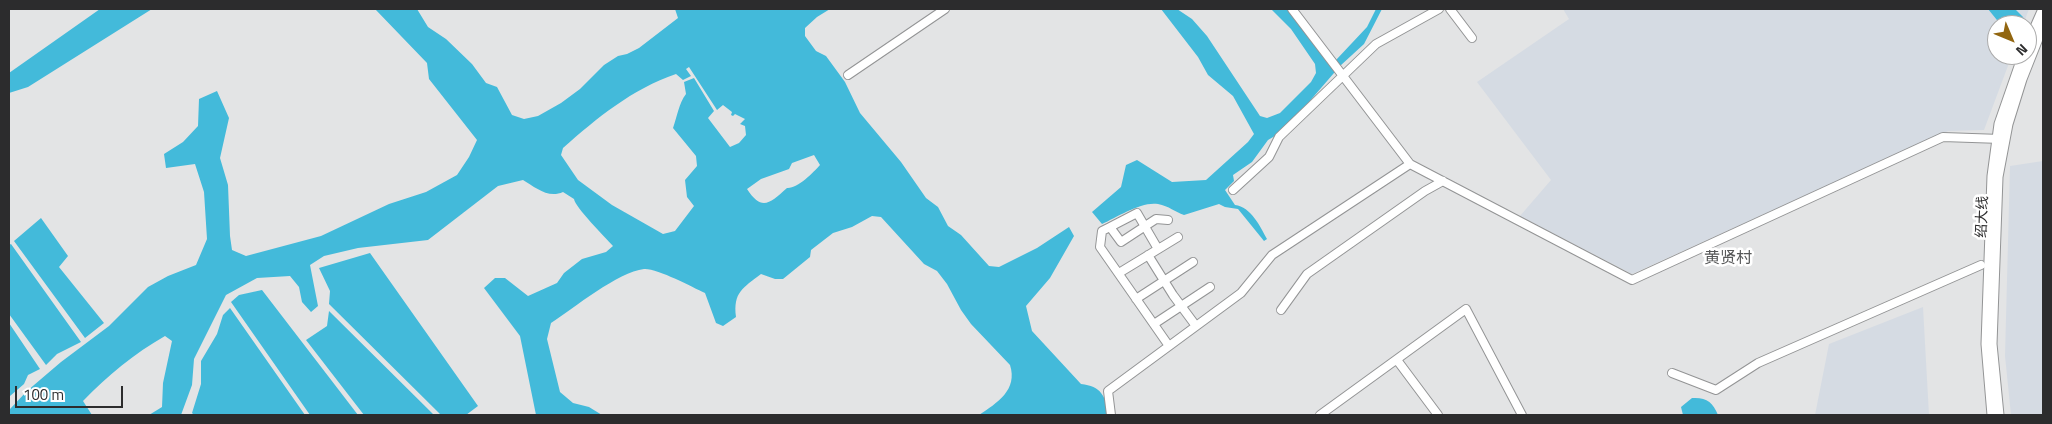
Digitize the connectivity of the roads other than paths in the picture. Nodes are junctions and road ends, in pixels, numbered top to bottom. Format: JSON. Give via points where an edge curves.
{"nodes":[{"id":1,"x":945,"y":9,"type":"edge"},
{"id":2,"x":1292,"y":9,"type":"edge"},
{"id":3,"x":1439,"y":9,"type":"edge"},
{"id":4,"x":1450,"y":9,"type":"edge"},
{"id":5,"x":2043,"y":9,"type":"edge"},
{"id":6,"x":2039,"y":30,"type":"edge"},
{"id":7,"x":1472,"y":38,"type":"dead end"},
{"id":8,"x":2018,"y":65,"type":"edge"},
{"id":9,"x":1341,"y":73,"type":"junction"},
{"id":10,"x":848,"y":75,"type":"dead end"},
{"id":11,"x":2001,"y":139,"type":"junction"},
{"id":12,"x":1410,"y":164,"type":"junction"},
{"id":13,"x":1443,"y":181,"type":"junction"},
{"id":14,"x":1233,"y":190,"type":"dead end"},
{"id":15,"x":1168,"y":220,"type":"dead end"},
{"id":16,"x":1145,"y":226,"type":"junction"},
{"id":17,"x":1110,"y":227,"type":"junction"},
{"id":18,"x":1178,"y":237,"type":"dead end"},
{"id":19,"x":1158,"y":249,"type":"junction"},
{"id":20,"x":1148,"y":255,"type":"junction"},
{"id":21,"x":1193,"y":262,"type":"dead end"},
{"id":22,"x":1981,"y":265,"type":"dead end"},
{"id":23,"x":1118,"y":273,"type":"junction"},
{"id":24,"x":1164,"y":280,"type":"junction"},
{"id":25,"x":1210,"y":286,"type":"dead end"},
{"id":26,"x":1136,"y":299,"type":"junction"},
{"id":27,"x":1181,"y":306,"type":"junction"},
{"id":28,"x":1280,"y":310,"type":"dead end"},
{"id":29,"x":1154,"y":324,"type":"junction"},
{"id":30,"x":1196,"y":326,"type":"junction"},
{"id":31,"x":1169,"y":346,"type":"junction"},
{"id":32,"x":1397,"y":360,"type":"junction"},
{"id":33,"x":1672,"y":373,"type":"dead end"},
{"id":34,"x":1111,"y":415,"type":"edge"},
{"id":35,"x":1320,"y":415,"type":"edge"},
{"id":36,"x":1438,"y":415,"type":"edge"},
{"id":37,"x":1522,"y":415,"type":"edge"},
{"id":38,"x":1992,"y":415,"type":"edge"},
{"id":39,"x":2000,"y":415,"type":"edge"}],
"edges":[{"from":1,"to":10,"type":"street"},
{"from":2,"to":9,"type":"street"},
{"from":3,"to":9,"type":"street","via":[[1376,44]]},
{"from":4,"to":7,"type":"street"},
{"from":5,"to":6,"type":"main road","name":"绍大线"},
{"from":6,"to":11,"type":"main road","name":"绍大线"},
{"from":8,"to":11,"type":"main road","name":"绍大线","via":[[1999,124]]},
{"from":9,"to":12,"type":"street"},
{"from":9,"to":14,"type":"street","via":[[1279,137],[1269,157]]},
{"from":11,"to":13,"type":"street","via":[[1943,137],[1632,280]]},
{"from":11,"to":38,"type":"main road","name":"绍大线","via":[[1992,176],[1986,344]]},
{"from":11,"to":39,"type":"main road","name":"绍大线","via":[[1992,344]]},
{"from":12,"to":13,"type":"street"},
{"from":12,"to":30,"type":"street","via":[[1272,255],[1241,293]]},
{"from":13,"to":28,"type":"street","via":[[1307,274]]},
{"from":15,"to":16,"type":"street","via":[[1156,219]]},
{"from":16,"to":17,"type":"street","via":[[1137,213]]},
{"from":16,"to":17,"type":"street","via":[[1121,242]]},
{"from":16,"to":19,"type":"street"},
{"from":17,"to":23,"type":"street","via":[[1102,231],[1100,247]]},
{"from":18,"to":19,"type":"street"},
{"from":19,"to":20,"type":"street"},
{"from":20,"to":23,"type":"street"},
{"from":20,"to":24,"type":"street"},
{"from":21,"to":24,"type":"street"},
{"from":22,"to":33,"type":"street","via":[[1758,362],[1716,390]]},
{"from":23,"to":26,"type":"street"},
{"from":24,"to":26,"type":"street"},
{"from":24,"to":27,"type":"street"},
{"from":25,"to":27,"type":"street"},
{"from":26,"to":29,"type":"street"},
{"from":27,"to":29,"type":"street"},
{"from":27,"to":30,"type":"street"},
{"from":29,"to":31,"type":"street"},
{"from":30,"to":31,"type":"street"},
{"from":31,"to":34,"type":"street","via":[[1108,391]]},
{"from":32,"to":35,"type":"street"},
{"from":32,"to":36,"type":"street"},
{"from":32,"to":37,"type":"street","via":[[1466,309]]}]}
